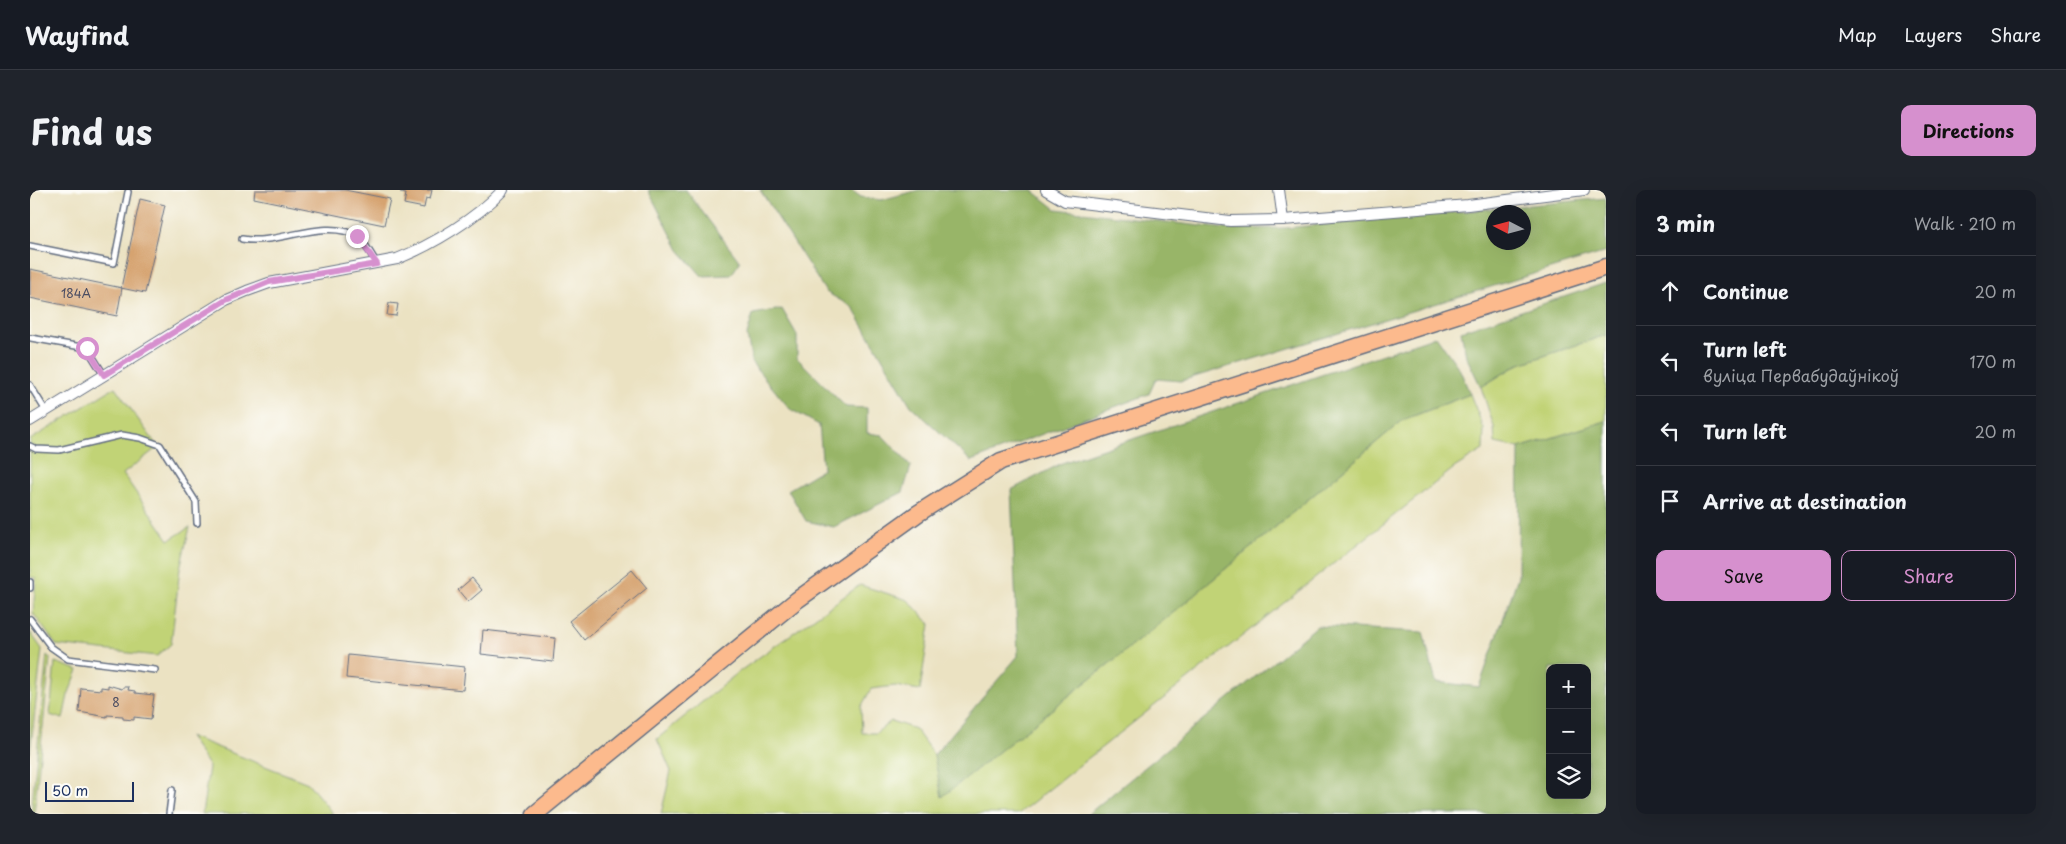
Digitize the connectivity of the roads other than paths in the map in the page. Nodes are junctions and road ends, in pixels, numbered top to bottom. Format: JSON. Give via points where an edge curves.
{"nodes":[{"id":1,"x":502,"y":190,"type":"edge"},
{"id":2,"x":1046,"y":190,"type":"edge"},
{"id":3,"x":1279,"y":190,"type":"edge"},
{"id":4,"x":1584,"y":190,"type":"edge"},
{"id":5,"x":128,"y":192,"type":"dead end"},
{"id":6,"x":1283,"y":220,"type":"junction"},
{"id":7,"x":242,"y":239,"type":"dead end"},
{"id":8,"x":30,"y":246,"type":"edge"},
{"id":9,"x":377,"y":264,"type":"junction"},
{"id":10,"x":1606,"y":267,"type":"edge"},
{"id":11,"x":31,"y":338,"type":"edge"},
{"id":12,"x":104,"y":375,"type":"junction"},
{"id":13,"x":30,"y":385,"type":"edge"},
{"id":14,"x":46,"y":411,"type":"junction"},
{"id":15,"x":30,"y":421,"type":"edge"},
{"id":16,"x":30,"y":446,"type":"edge"},
{"id":17,"x":197,"y":522,"type":"dead end"},
{"id":18,"x":30,"y":582,"type":"edge"},
{"id":19,"x":30,"y":588,"type":"edge"},
{"id":20,"x":30,"y":619,"type":"edge"},
{"id":21,"x":155,"y":670,"type":"dead end"},
{"id":22,"x":172,"y":790,"type":"dead end"},
{"id":23,"x":169,"y":814,"type":"edge"},
{"id":24,"x":535,"y":814,"type":"edge"}],
"edges":[{"from":1,"to":9,"type":"street","via":[[488,205],[416,251]]},
{"from":2,"to":6,"type":"street","via":[[1065,201],[1230,221]]},
{"from":3,"to":6,"type":"street"},
{"from":4,"to":6,"type":"street","via":[[1468,205]]},
{"from":5,"to":8,"type":"lane","via":[[114,263]]},
{"from":7,"to":9,"type":"lane","via":[[254,242],[327,230],[347,232],[357,236]]},
{"from":9,"to":12,"type":"street","via":[[269,282],[226,300]]},
{"from":10,"to":24,"type":"main road","via":[[1001,461],[917,514],[797,600]]},
{"from":11,"to":12,"type":"lane","via":[[87,348]]},
{"from":12,"to":14,"type":"street"},
{"from":13,"to":14,"type":"lane"},
{"from":14,"to":15,"type":"street"},
{"from":16,"to":17,"type":"lane","via":[[60,450],[122,435],[160,445],[196,502]]},
{"from":18,"to":19,"type":"lane"},
{"from":20,"to":21,"type":"lane","via":[[51,647],[68,659]]},
{"from":22,"to":23,"type":"lane"}]}
